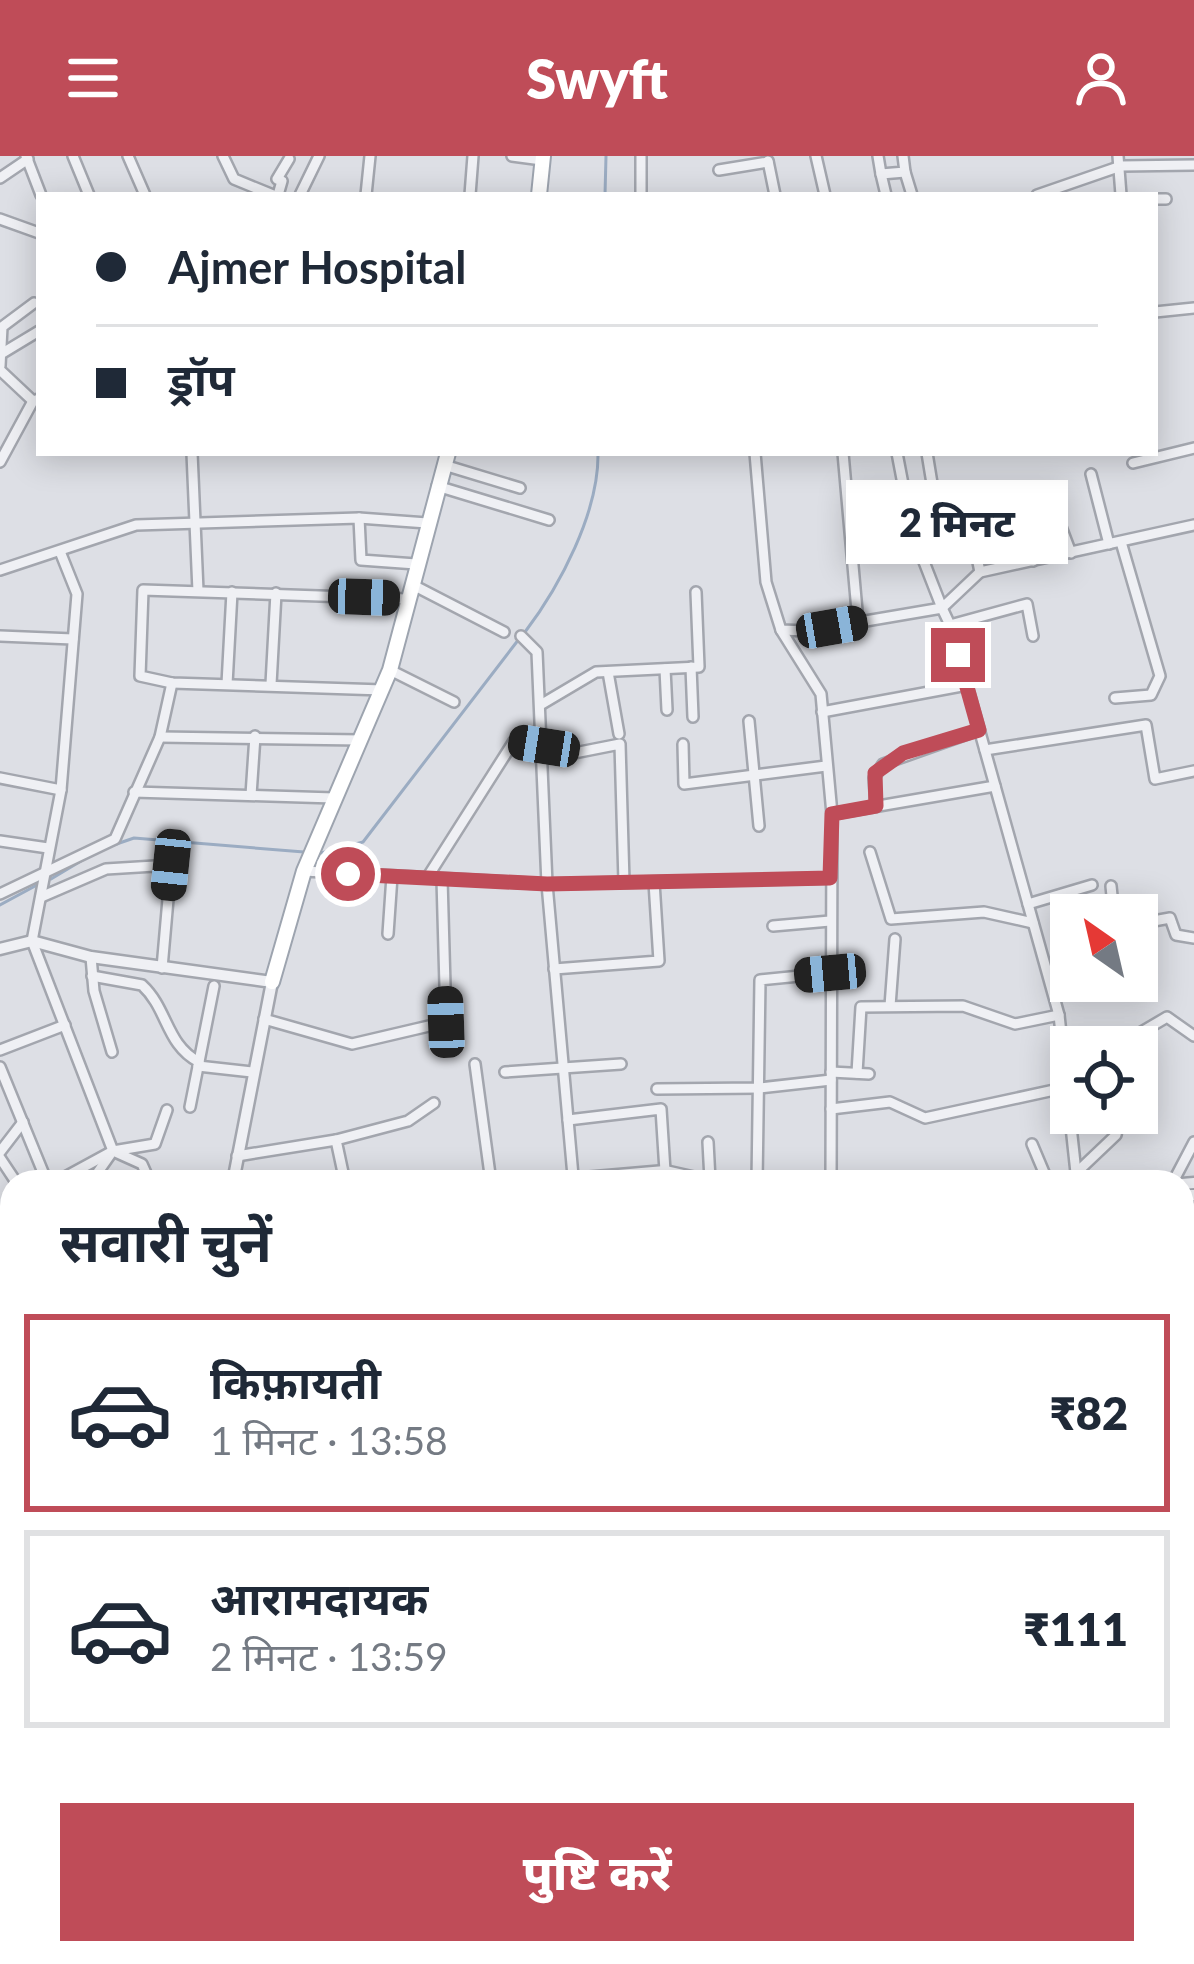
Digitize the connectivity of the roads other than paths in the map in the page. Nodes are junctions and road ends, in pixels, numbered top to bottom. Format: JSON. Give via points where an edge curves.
{"nodes":[{"id":1,"x":2,"y":156,"type":"edge"},
{"id":2,"x":73,"y":156,"type":"edge"},
{"id":3,"x":128,"y":156,"type":"edge"},
{"id":4,"x":224,"y":156,"type":"edge"},
{"id":5,"x":319,"y":156,"type":"edge"},
{"id":6,"x":370,"y":156,"type":"edge"},
{"id":7,"x":473,"y":156,"type":"edge"},
{"id":8,"x":512,"y":156,"type":"edge"},
{"id":9,"x":641,"y":156,"type":"edge"},
{"id":10,"x":816,"y":156,"type":"edge"},
{"id":11,"x":878,"y":156,"type":"edge"},
{"id":12,"x":903,"y":156,"type":"edge"},
{"id":13,"x":27,"y":158,"type":"edge"},
{"id":14,"x":287,"y":158,"type":"edge"},
{"id":15,"x":543,"y":158,"type":"edge"},
{"id":16,"x":767,"y":159,"type":"edge"},
{"id":17,"x":1178,"y":159,"type":"edge"},
{"id":18,"x":1120,"y":161,"type":"edge"},
{"id":19,"x":1194,"y":165,"type":"edge"},
{"id":20,"x":719,"y":170,"type":"dead end"},
{"id":21,"x":905,"y":172,"type":"junction"},
{"id":22,"x":308,"y":174,"type":"junction"},
{"id":23,"x":881,"y":174,"type":"junction"},
{"id":24,"x":4,"y":175,"type":"edge"},
{"id":25,"x":1053,"y":191,"type":"edge"},
{"id":26,"x":39,"y":192,"type":"edge"},
{"id":27,"x":88,"y":192,"type":"edge"},
{"id":28,"x":144,"y":192,"type":"edge"},
{"id":29,"x":268,"y":192,"type":"edge"},
{"id":30,"x":278,"y":192,"type":"edge"},
{"id":31,"x":301,"y":192,"type":"edge"},
{"id":32,"x":363,"y":192,"type":"edge"},
{"id":33,"x":470,"y":192,"type":"edge"},
{"id":34,"x":539,"y":192,"type":"edge"},
{"id":35,"x":641,"y":192,"type":"edge"},
{"id":36,"x":774,"y":192,"type":"edge"},
{"id":37,"x":824,"y":192,"type":"edge"},
{"id":38,"x":885,"y":192,"type":"edge"},
{"id":39,"x":911,"y":192,"type":"edge"},
{"id":40,"x":1121,"y":192,"type":"edge"},
{"id":41,"x":0,"y":219,"type":"edge"},
{"id":42,"x":36,"y":232,"type":"edge"},
{"id":43,"x":34,"y":303,"type":"dead end"},
{"id":44,"x":1194,"y":308,"type":"edge"},
{"id":45,"x":1158,"y":312,"type":"edge"},
{"id":46,"x":36,"y":332,"type":"edge"},
{"id":47,"x":0,"y":348,"type":"edge"},
{"id":48,"x":0,"y":368,"type":"edge"},
{"id":49,"x":36,"y":400,"type":"edge"},
{"id":50,"x":1194,"y":448,"type":"edge"},
{"id":51,"x":192,"y":456,"type":"edge"},
{"id":52,"x":755,"y":456,"type":"edge"},
{"id":53,"x":843,"y":456,"type":"edge"},
{"id":54,"x":897,"y":456,"type":"edge"},
{"id":55,"x":928,"y":457,"type":"edge"},
{"id":56,"x":446,"y":459,"type":"edge"},
{"id":57,"x":0,"y":463,"type":"edge"},
{"id":58,"x":1133,"y":464,"type":"dead end"},
{"id":59,"x":899,"y":466,"type":"junction"},
{"id":60,"x":1091,"y":474,"type":"dead end"},
{"id":61,"x":437,"y":486,"type":"junction"},
{"id":62,"x":520,"y":488,"type":"dead end"},
{"id":63,"x":1022,"y":499,"type":"junction"},
{"id":64,"x":359,"y":518,"type":"junction"},
{"id":65,"x":198,"y":519,"type":"junction"},
{"id":66,"x":549,"y":520,"type":"dead end"},
{"id":67,"x":427,"y":523,"type":"junction"},
{"id":68,"x":1194,"y":525,"type":"edge"},
{"id":69,"x":911,"y":531,"type":"junction"},
{"id":70,"x":1115,"y":543,"type":"junction"},
{"id":71,"x":62,"y":554,"type":"junction"},
{"id":72,"x":1070,"y":554,"type":"junction"},
{"id":73,"x":1033,"y":561,"type":"junction"},
{"id":74,"x":416,"y":564,"type":"junction"},
{"id":75,"x":0,"y":570,"type":"edge"},
{"id":76,"x":980,"y":572,"type":"junction"},
{"id":77,"x":198,"y":591,"type":"junction"},
{"id":78,"x":409,"y":591,"type":"junction"},
{"id":79,"x":232,"y":592,"type":"junction"},
{"id":80,"x":696,"y":592,"type":"dead end"},
{"id":81,"x":276,"y":593,"type":"junction"},
{"id":82,"x":942,"y":608,"type":"junction"},
{"id":83,"x":858,"y":622,"type":"junction"},
{"id":84,"x":950,"y":625,"type":"junction"},
{"id":85,"x":781,"y":630,"type":"junction"},
{"id":86,"x":504,"y":632,"type":"dead end"},
{"id":87,"x":0,"y":636,"type":"edge"},
{"id":88,"x":1033,"y":637,"type":"dead end"},
{"id":89,"x":73,"y":639,"type":"junction"},
{"id":90,"x":524,"y":653,"type":"dead end"},
{"id":91,"x":692,"y":668,"type":"junction"},
{"id":92,"x":665,"y":669,"type":"junction"},
{"id":93,"x":390,"y":670,"type":"junction"},
{"id":94,"x":608,"y":672,"type":"junction"},
{"id":95,"x":172,"y":683,"type":"junction"},
{"id":96,"x":227,"y":684,"type":"junction"},
{"id":97,"x":271,"y":684,"type":"junction"},
{"id":98,"x":967,"y":685,"type":"junction"},
{"id":99,"x":383,"y":690,"type":"junction"},
{"id":100,"x":1136,"y":697,"type":"junction"},
{"id":101,"x":1114,"y":698,"type":"dead end"},
{"id":102,"x":454,"y":702,"type":"dead end"},
{"id":103,"x":542,"y":704,"type":"junction"},
{"id":104,"x":667,"y":710,"type":"dead end"},
{"id":105,"x":822,"y":712,"type":"junction"},
{"id":106,"x":693,"y":718,"type":"dead end"},
{"id":107,"x":749,"y":721,"type":"dead end"},
{"id":108,"x":1133,"y":727,"type":"junction"},
{"id":109,"x":979,"y":730,"type":"junction"},
{"id":110,"x":620,"y":734,"type":"dead end"},
{"id":111,"x":255,"y":736,"type":"junction"},
{"id":112,"x":160,"y":737,"type":"junction"},
{"id":113,"x":362,"y":740,"type":"junction"},
{"id":114,"x":682,"y":744,"type":"dead end"},
{"id":115,"x":544,"y":746,"type":"junction"},
{"id":116,"x":985,"y":750,"type":"junction"},
{"id":117,"x":544,"y":759,"type":"junction"},
{"id":118,"x":826,"y":766,"type":"junction"},
{"id":119,"x":1194,"y":771,"type":"edge"},
{"id":120,"x":754,"y":774,"type":"junction"},
{"id":121,"x":0,"y":778,"type":"edge"},
{"id":122,"x":995,"y":786,"type":"junction"},
{"id":123,"x":61,"y":790,"type":"junction"},
{"id":124,"x":134,"y":792,"type":"junction"},
{"id":125,"x":250,"y":795,"type":"junction"},
{"id":126,"x":334,"y":798,"type":"junction"},
{"id":127,"x":876,"y":806,"type":"junction"},
{"id":128,"x":832,"y":814,"type":"junction"},
{"id":129,"x":760,"y":826,"type":"dead end"},
{"id":130,"x":0,"y":841,"type":"edge"},
{"id":131,"x":48,"y":848,"type":"junction"},
{"id":132,"x":870,"y":851,"type":"dead end"},
{"id":133,"x":305,"y":868,"type":"junction"},
{"id":134,"x":392,"y":876,"type":"junction"},
{"id":135,"x":43,"y":878,"type":"junction"},
{"id":136,"x":427,"y":878,"type":"junction"},
{"id":137,"x":442,"y":878,"type":"junction"},
{"id":138,"x":830,"y":878,"type":"junction"},
{"id":139,"x":654,"y":881,"type":"junction"},
{"id":140,"x":624,"y":882,"type":"junction"},
{"id":141,"x":547,"y":884,"type":"junction"},
{"id":142,"x":1092,"y":885,"type":"dead end"},
{"id":143,"x":1111,"y":886,"type":"dead end"},
{"id":144,"x":0,"y":894,"type":"edge"},
{"id":145,"x":1112,"y":894,"type":"edge"},
{"id":146,"x":41,"y":898,"type":"junction"},
{"id":147,"x":1028,"y":904,"type":"junction"},
{"id":148,"x":1158,"y":920,"type":"edge"},
{"id":149,"x":830,"y":921,"type":"junction"},
{"id":150,"x":1033,"y":923,"type":"junction"},
{"id":151,"x":773,"y":926,"type":"dead end"},
{"id":152,"x":388,"y":934,"type":"dead end"},
{"id":153,"x":895,"y":938,"type":"dead end"},
{"id":154,"x":1194,"y":938,"type":"edge"},
{"id":155,"x":32,"y":940,"type":"junction"},
{"id":156,"x":0,"y":949,"type":"edge"},
{"id":157,"x":92,"y":957,"type":"junction"},
{"id":158,"x":162,"y":968,"type":"junction"},
{"id":159,"x":554,"y":969,"type":"junction"},
{"id":160,"x":830,"y":973,"type":"junction"},
{"id":161,"x":92,"y":976,"type":"junction"},
{"id":162,"x":272,"y":982,"type":"junction"},
{"id":163,"x":214,"y":986,"type":"dead end"},
{"id":164,"x":890,"y":1006,"type":"junction"},
{"id":165,"x":1059,"y":1015,"type":"junction"},
{"id":166,"x":264,"y":1019,"type":"junction"},
{"id":167,"x":65,"y":1025,"type":"junction"},
{"id":168,"x":1060,"y":1026,"type":"edge"},
{"id":169,"x":1151,"y":1026,"type":"edge"},
{"id":170,"x":1194,"y":1036,"type":"edge"},
{"id":171,"x":0,"y":1050,"type":"edge"},
{"id":172,"x":112,"y":1052,"type":"dead end"},
{"id":173,"x":199,"y":1064,"type":"junction"},
{"id":174,"x":475,"y":1064,"type":"dead end"},
{"id":175,"x":621,"y":1064,"type":"dead end"},
{"id":176,"x":0,"y":1067,"type":"edge"},
{"id":177,"x":563,"y":1069,"type":"junction"},
{"id":178,"x":252,"y":1072,"type":"junction"},
{"id":179,"x":506,"y":1072,"type":"dead end"},
{"id":180,"x":831,"y":1076,"type":"junction"},
{"id":181,"x":759,"y":1088,"type":"junction"},
{"id":182,"x":657,"y":1089,"type":"dead end"},
{"id":183,"x":1050,"y":1092,"type":"edge"},
{"id":184,"x":434,"y":1103,"type":"dead end"},
{"id":185,"x":190,"y":1107,"type":"dead end"},
{"id":186,"x":831,"y":1109,"type":"junction"},
{"id":187,"x":167,"y":1110,"type":"dead end"},
{"id":188,"x":568,"y":1120,"type":"junction"},
{"id":189,"x":23,"y":1122,"type":"junction"},
{"id":190,"x":1072,"y":1134,"type":"edge"},
{"id":191,"x":1116,"y":1134,"type":"edge"},
{"id":192,"x":336,"y":1140,"type":"junction"},
{"id":193,"x":708,"y":1142,"type":"dead end"},
{"id":194,"x":1194,"y":1142,"type":"edge"},
{"id":195,"x":1032,"y":1144,"type":"dead end"},
{"id":196,"x":113,"y":1151,"type":"junction"},
{"id":197,"x":0,"y":1155,"type":"edge"},
{"id":198,"x":237,"y":1156,"type":"junction"},
{"id":199,"x":46,"y":1170,"type":"edge"},
{"id":200,"x":76,"y":1170,"type":"edge"},
{"id":201,"x":100,"y":1170,"type":"edge"},
{"id":202,"x":145,"y":1170,"type":"edge"},
{"id":203,"x":235,"y":1170,"type":"edge"},
{"id":204,"x":342,"y":1170,"type":"edge"},
{"id":205,"x":489,"y":1170,"type":"edge"},
{"id":206,"x":572,"y":1170,"type":"edge"},
{"id":207,"x":665,"y":1170,"type":"edge"},
{"id":208,"x":711,"y":1170,"type":"edge"},
{"id":209,"x":757,"y":1170,"type":"edge"},
{"id":210,"x":831,"y":1170,"type":"edge"},
{"id":211,"x":1043,"y":1170,"type":"edge"},
{"id":212,"x":1075,"y":1170,"type":"edge"},
{"id":213,"x":1084,"y":1170,"type":"edge"},
{"id":214,"x":1179,"y":1170,"type":"edge"}],
"edges":[{"from":1,"to":24,"type":"street"},
{"from":2,"to":27,"type":"street"},
{"from":3,"to":28,"type":"street"},
{"from":4,"to":29,"type":"street","via":[[234,179]]},
{"from":5,"to":22,"type":"street"},
{"from":6,"to":32,"type":"street"},
{"from":7,"to":33,"type":"street"},
{"from":8,"to":15,"type":"street"},
{"from":9,"to":35,"type":"street"},
{"from":10,"to":37,"type":"street"},
{"from":11,"to":23,"type":"street"},
{"from":12,"to":21,"type":"street"},
{"from":13,"to":24,"type":"street"},
{"from":13,"to":26,"type":"street"},
{"from":14,"to":22,"type":"street"},
{"from":14,"to":30,"type":"street"},
{"from":15,"to":34,"type":"main road"},
{"from":16,"to":20,"type":"street"},
{"from":16,"to":36,"type":"street"},
{"from":17,"to":18,"type":"street"},
{"from":17,"to":19,"type":"street"},
{"from":18,"to":25,"type":"street"},
{"from":18,"to":40,"type":"street"},
{"from":21,"to":23,"type":"street"},
{"from":21,"to":39,"type":"street"},
{"from":22,"to":31,"type":"street"},
{"from":23,"to":38,"type":"street"},
{"from":41,"to":42,"type":"street"},
{"from":43,"to":47,"type":"street","via":[[2,327]]},
{"from":44,"to":45,"type":"street"},
{"from":46,"to":47,"type":"street"},
{"from":47,"to":48,"type":"street"},
{"from":48,"to":49,"type":"street"},
{"from":49,"to":57,"type":"street"},
{"from":50,"to":58,"type":"street"},
{"from":51,"to":65,"type":"street"},
{"from":52,"to":85,"type":"street","via":[[766,582]]},
{"from":53,"to":83,"type":"street"},
{"from":54,"to":59,"type":"street"},
{"from":55,"to":59,"type":"street"},
{"from":55,"to":69,"type":"street","via":[[940,526]]},
{"from":56,"to":61,"type":"main road"},
{"from":56,"to":62,"type":"street"},
{"from":59,"to":69,"type":"street"},
{"from":60,"to":70,"type":"street"},
{"from":61,"to":66,"type":"street"},
{"from":61,"to":67,"type":"main road"},
{"from":63,"to":72,"type":"street","via":[[1047,490]]},
{"from":63,"to":73,"type":"street"},
{"from":63,"to":76,"type":"street","via":[[967,508]]},
{"from":64,"to":65,"type":"street"},
{"from":64,"to":67,"type":"street"},
{"from":64,"to":74,"type":"street","via":[[361,560]]},
{"from":65,"to":71,"type":"street","via":[[136,525]]},
{"from":65,"to":77,"type":"street"},
{"from":67,"to":74,"type":"main road"},
{"from":68,"to":70,"type":"street"},
{"from":69,"to":82,"type":"street"},
{"from":70,"to":72,"type":"street"},
{"from":70,"to":100,"type":"street","via":[[1160,676],[1151,695]]},
{"from":71,"to":75,"type":"street"},
{"from":71,"to":89,"type":"street","via":[[77,595]]},
{"from":72,"to":73,"type":"street"},
{"from":73,"to":76,"type":"street"},
{"from":74,"to":78,"type":"main road"},
{"from":76,"to":82,"type":"street"},
{"from":77,"to":79,"type":"street"},
{"from":77,"to":95,"type":"street","via":[[143,590],[137,679]]},
{"from":78,"to":81,"type":"street"},
{"from":78,"to":86,"type":"street"},
{"from":78,"to":93,"type":"main road"},
{"from":79,"to":81,"type":"street"},
{"from":79,"to":96,"type":"street"},
{"from":80,"to":91,"type":"street","via":[[699,667]]},
{"from":81,"to":97,"type":"street"},
{"from":82,"to":83,"type":"street"},
{"from":82,"to":84,"type":"street"},
{"from":83,"to":85,"type":"street"},
{"from":84,"to":88,"type":"street","via":[[1027,604]]},
{"from":84,"to":98,"type":"street"},
{"from":85,"to":105,"type":"street","via":[[820,694]]},
{"from":87,"to":89,"type":"street"},
{"from":89,"to":123,"type":"street"},
{"from":90,"to":103,"type":"street","via":[[521,637],[537,652]]},
{"from":91,"to":92,"type":"street"},
{"from":91,"to":106,"type":"street"},
{"from":92,"to":94,"type":"street"},
{"from":92,"to":104,"type":"street"},
{"from":93,"to":99,"type":"main road"},
{"from":93,"to":102,"type":"street"},
{"from":94,"to":103,"type":"street"},
{"from":94,"to":110,"type":"street"},
{"from":95,"to":96,"type":"street"},
{"from":95,"to":112,"type":"street"},
{"from":96,"to":97,"type":"street"},
{"from":97,"to":99,"type":"street"},
{"from":98,"to":105,"type":"street"},
{"from":98,"to":109,"type":"street"},
{"from":99,"to":113,"type":"main road"},
{"from":100,"to":101,"type":"street"},
{"from":100,"to":108,"type":"street"},
{"from":103,"to":115,"type":"street"},
{"from":105,"to":118,"type":"street"},
{"from":107,"to":120,"type":"street"},
{"from":108,"to":116,"type":"street"},
{"from":108,"to":119,"type":"street","via":[[1146,724],[1155,778]]},
{"from":109,"to":116,"type":"street"},
{"from":109,"to":127,"type":"street","via":[[883,764],[874,778]]},
{"from":111,"to":112,"type":"street"},
{"from":111,"to":113,"type":"street"},
{"from":111,"to":125,"type":"street"},
{"from":112,"to":124,"type":"street"},
{"from":113,"to":126,"type":"main road"},
{"from":114,"to":120,"type":"street","via":[[684,784]]},
{"from":115,"to":117,"type":"street"},
{"from":115,"to":136,"type":"street","via":[[514,741]]},
{"from":116,"to":122,"type":"street"},
{"from":117,"to":140,"type":"street","via":[[620,744]]},
{"from":117,"to":141,"type":"street"},
{"from":118,"to":120,"type":"street"},
{"from":118,"to":128,"type":"street"},
{"from":120,"to":129,"type":"street"},
{"from":121,"to":123,"type":"street"},
{"from":122,"to":127,"type":"street"},
{"from":122,"to":147,"type":"street"},
{"from":123,"to":131,"type":"street"},
{"from":124,"to":125,"type":"street"},
{"from":124,"to":135,"type":"street","via":[[115,839]]},
{"from":125,"to":126,"type":"street"},
{"from":126,"to":133,"type":"main road"},
{"from":127,"to":128,"type":"street"},
{"from":128,"to":138,"type":"street"},
{"from":130,"to":131,"type":"street"},
{"from":131,"to":135,"type":"street"},
{"from":132,"to":150,"type":"street","via":[[891,919],[984,912]]},
{"from":133,"to":134,"type":"street"},
{"from":133,"to":162,"type":"main road"},
{"from":134,"to":136,"type":"street"},
{"from":134,"to":152,"type":"street"},
{"from":135,"to":144,"type":"street"},
{"from":135,"to":146,"type":"street"},
{"from":136,"to":137,"type":"street"},
{"from":137,"to":141,"type":"street"},
{"from":137,"to":166,"type":"street","via":[[446,1022],[352,1044]]},
{"from":138,"to":139,"type":"street"},
{"from":138,"to":149,"type":"street"},
{"from":139,"to":140,"type":"street"},
{"from":139,"to":159,"type":"street","via":[[659,961]]},
{"from":140,"to":141,"type":"street"},
{"from":141,"to":159,"type":"street"},
{"from":142,"to":147,"type":"street"},
{"from":143,"to":145,"type":"street"},
{"from":146,"to":155,"type":"street"},
{"from":146,"to":158,"type":"street","via":[[106,869],[171,865]]},
{"from":147,"to":150,"type":"street"},
{"from":148,"to":154,"type":"street","via":[[1170,918],[1176,934]]},
{"from":149,"to":151,"type":"street"},
{"from":149,"to":160,"type":"street"},
{"from":150,"to":165,"type":"street"},
{"from":153,"to":164,"type":"street"},
{"from":155,"to":156,"type":"street"},
{"from":155,"to":157,"type":"street"},
{"from":155,"to":167,"type":"street"},
{"from":157,"to":158,"type":"street"},
{"from":157,"to":161,"type":"street"},
{"from":158,"to":162,"type":"street"},
{"from":159,"to":177,"type":"street"},
{"from":160,"to":180,"type":"street"},
{"from":160,"to":181,"type":"street","via":[[760,980]]},
{"from":161,"to":172,"type":"street"},
{"from":161,"to":173,"type":"street","via":[[149,991],[176,1046]]},
{"from":162,"to":166,"type":"street"},
{"from":163,"to":173,"type":"street"},
{"from":164,"to":165,"type":"street","via":[[963,1006],[1015,1024]]},
{"from":164,"to":180,"type":"street","via":[[861,1007],[863,1073]]},
{"from":165,"to":168,"type":"street"},
{"from":166,"to":178,"type":"street"},
{"from":167,"to":171,"type":"street"},
{"from":167,"to":196,"type":"street"},
{"from":169,"to":170,"type":"street","via":[[1167,1017]]},
{"from":173,"to":178,"type":"street"},
{"from":173,"to":185,"type":"street"},
{"from":174,"to":205,"type":"street"},
{"from":175,"to":177,"type":"street"},
{"from":176,"to":189,"type":"street"},
{"from":177,"to":179,"type":"street"},
{"from":177,"to":188,"type":"street"},
{"from":178,"to":198,"type":"street"},
{"from":180,"to":181,"type":"street"},
{"from":180,"to":186,"type":"street"},
{"from":181,"to":182,"type":"street"},
{"from":181,"to":209,"type":"street"},
{"from":183,"to":186,"type":"street","via":[[926,1118],[890,1102]]},
{"from":184,"to":192,"type":"street","via":[[408,1121]]},
{"from":186,"to":210,"type":"street"},
{"from":187,"to":196,"type":"street","via":[[154,1144]]},
{"from":188,"to":206,"type":"street"},
{"from":188,"to":207,"type":"street","via":[[661,1109]]},
{"from":189,"to":197,"type":"street"},
{"from":189,"to":199,"type":"street"},
{"from":190,"to":212,"type":"street"},
{"from":191,"to":213,"type":"street"},
{"from":192,"to":198,"type":"street"},
{"from":192,"to":204,"type":"street"},
{"from":193,"to":208,"type":"street"},
{"from":194,"to":214,"type":"street"},
{"from":195,"to":211,"type":"street"},
{"from":196,"to":200,"type":"street"},
{"from":196,"to":201,"type":"street"},
{"from":196,"to":202,"type":"street"},
{"from":198,"to":203,"type":"street"}]}
